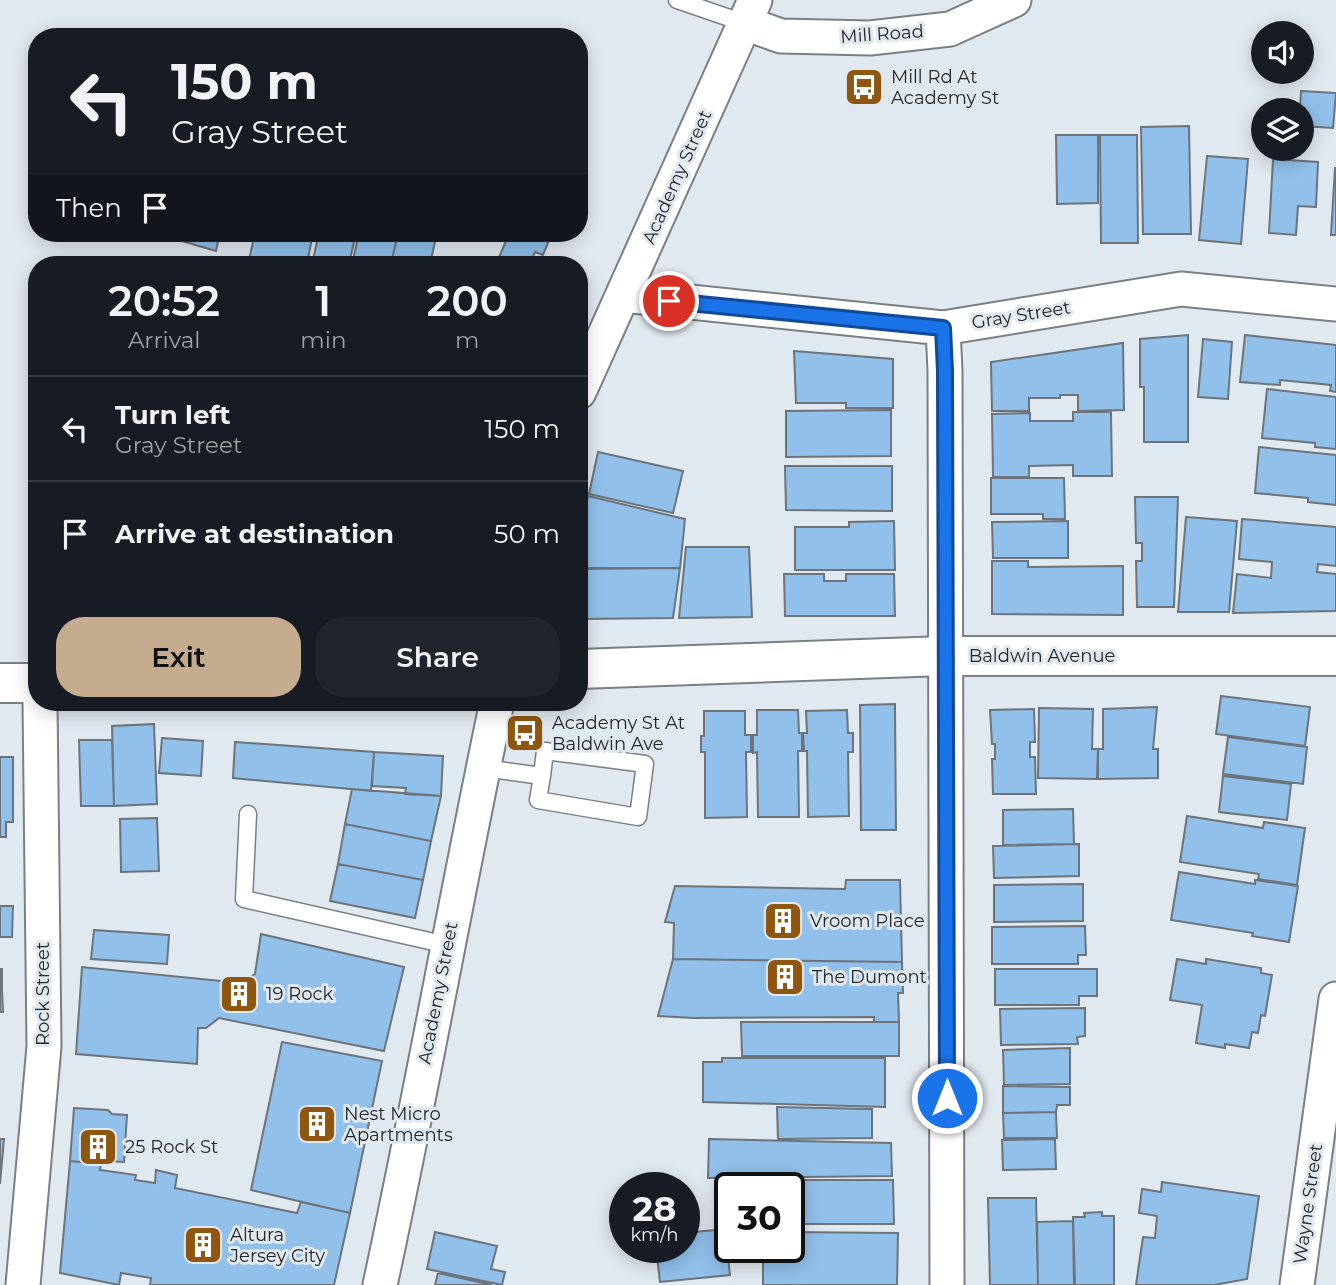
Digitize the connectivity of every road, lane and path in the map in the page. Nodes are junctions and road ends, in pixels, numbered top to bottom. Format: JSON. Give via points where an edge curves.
{"nodes":[{"id":1,"x":677,"y":0,"type":"edge"},
{"id":2,"x":1014,"y":0,"type":"edge"},
{"id":3,"x":751,"y":12,"type":"edge"},
{"id":4,"x":623,"y":295,"type":"junction"},
{"id":5,"x":1336,"y":304,"type":"edge"},
{"id":6,"x":943,"y":328,"type":"junction"},
{"id":7,"x":588,"y":372,"type":"edge"},
{"id":8,"x":944,"y":656,"type":"junction"},
{"id":9,"x":1336,"y":656,"type":"edge"},
{"id":10,"x":588,"y":669,"type":"edge"},
{"id":11,"x":0,"y":683,"type":"edge"},
{"id":12,"x":28,"y":683,"type":"edge"},
{"id":13,"x":40,"y":711,"type":"edge"},
{"id":14,"x":495,"y":711,"type":"edge"},
{"id":15,"x":483,"y":768,"type":"junction"},
{"id":16,"x":542,"y":776,"type":"junction"},
{"id":17,"x":248,"y":814,"type":"dead end"},
{"id":18,"x":447,"y":945,"type":"junction"},
{"id":19,"x":1336,"y":999,"type":"edge"},
{"id":20,"x":23,"y":1285,"type":"edge"},
{"id":21,"x":380,"y":1285,"type":"edge"},
{"id":22,"x":947,"y":1285,"type":"edge"},
{"id":23,"x":1297,"y":1285,"type":"edge"}],
"edges":[{"from":1,"to":3,"type":"lane"},
{"from":2,"to":3,"type":"street","name":"Mill Road","via":[[950,29],[870,38],[781,36]]},
{"from":3,"to":4,"type":"street","name":"Academy Street"},
{"from":4,"to":6,"type":"street","name":"Gray Street"},
{"from":4,"to":7,"type":"street","name":"Academy Street"},
{"from":5,"to":6,"type":"street","name":"Gray Street","via":[[1181,289]]},
{"from":6,"to":8,"type":"street"},
{"from":8,"to":9,"type":"street","name":"Baldwin Avenue"},
{"from":8,"to":10,"type":"street","name":"Baldwin Avenue"},
{"from":8,"to":22,"type":"street"},
{"from":11,"to":12,"type":"street"},
{"from":13,"to":20,"type":"street","name":"Rock Street","via":[[44,1045]]},
{"from":14,"to":15,"type":"street","name":"Academy Street"},
{"from":15,"to":16,"type":"lane"},
{"from":15,"to":18,"type":"street","name":"Academy Street"},
{"from":16,"to":16,"type":"lane","via":[[538,800],[638,817],[645,764],[545,751]]},
{"from":17,"to":18,"type":"lane","via":[[244,900]]},
{"from":18,"to":21,"type":"street","name":"Academy Street"},
{"from":19,"to":23,"type":"street","name":"Wayne Street"}]}
